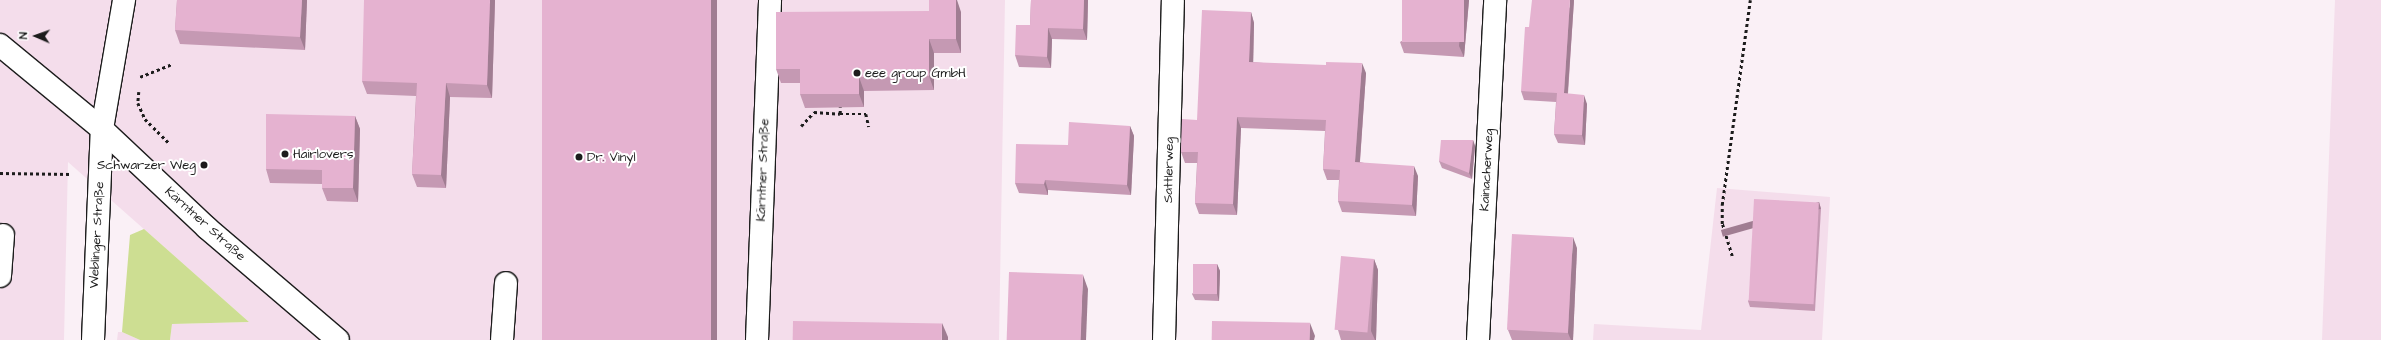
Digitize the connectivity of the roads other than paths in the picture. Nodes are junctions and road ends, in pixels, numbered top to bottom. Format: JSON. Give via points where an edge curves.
{"nodes":[{"id":1,"x":124,"y":0,"type":"edge"},
{"id":2,"x":770,"y":0,"type":"edge"},
{"id":3,"x":1173,"y":0,"type":"edge"},
{"id":4,"x":1495,"y":0,"type":"edge"},
{"id":5,"x":0,"y":45,"type":"edge"},
{"id":6,"x":102,"y":129,"type":"junction"},
{"id":7,"x":3,"y":235,"type":"dead end"},
{"id":8,"x":0,"y":276,"type":"edge"},
{"id":9,"x":506,"y":284,"type":"dead end"},
{"id":10,"x":93,"y":340,"type":"edge"},
{"id":11,"x":338,"y":340,"type":"edge"},
{"id":12,"x":502,"y":340,"type":"edge"},
{"id":13,"x":757,"y":340,"type":"edge"},
{"id":14,"x":1164,"y":340,"type":"edge"},
{"id":15,"x":1478,"y":340,"type":"edge"}],
"edges":[{"from":1,"to":6,"type":"street"},
{"from":2,"to":13,"type":"street","name":"Kärntner Straße"},
{"from":3,"to":14,"type":"street","name":"Sattlerweg"},
{"from":4,"to":15,"type":"street","name":"Kainacherweg"},
{"from":5,"to":6,"type":"street","name":"Kärntner Straße"},
{"from":6,"to":10,"type":"street","name":"Weblinger Straße"},
{"from":6,"to":11,"type":"street","name":"Kärntner Straße","via":[[207,228]]},
{"from":7,"to":8,"type":"street"},
{"from":9,"to":12,"type":"street"}]}
